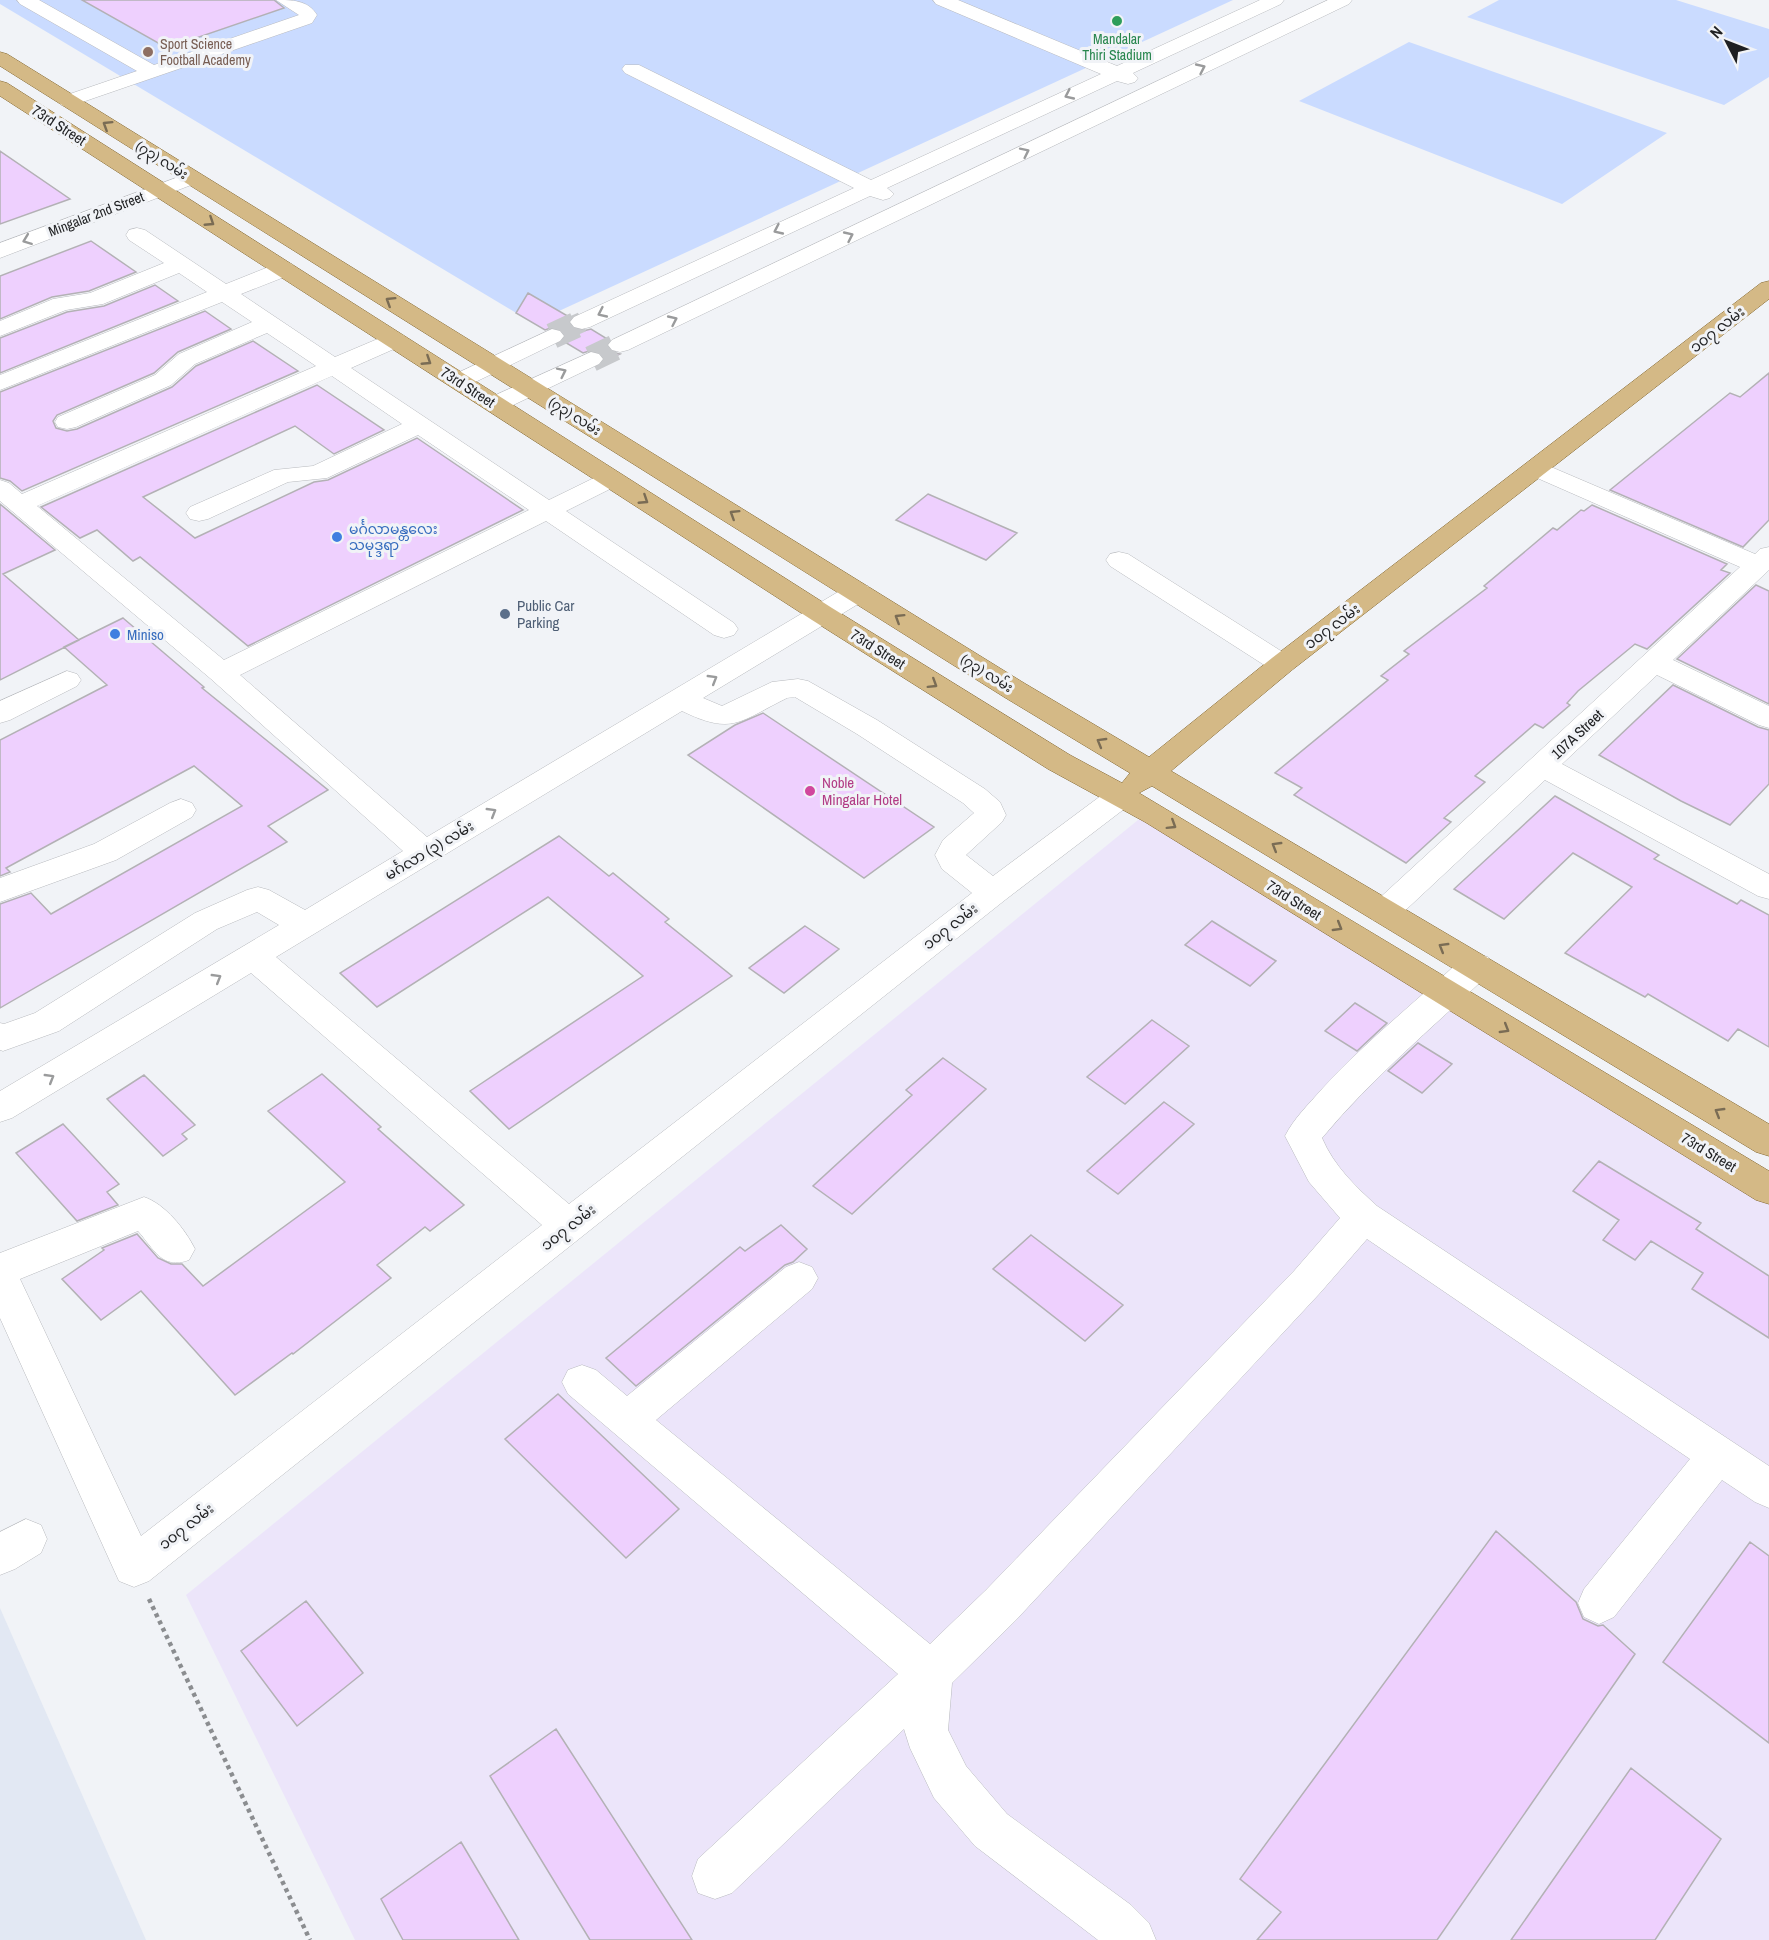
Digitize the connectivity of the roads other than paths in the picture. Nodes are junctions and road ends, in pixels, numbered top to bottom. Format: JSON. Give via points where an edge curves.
{"nodes":[{"id":1,"x":26,"y":0,"type":"edge"},
{"id":2,"x":285,"y":0,"type":"edge"},
{"id":3,"x":942,"y":0,"type":"edge"},
{"id":4,"x":1275,"y":0,"type":"edge"},
{"id":5,"x":1342,"y":0,"type":"edge"},
{"id":6,"x":1,"y":60,"type":"edge"},
{"id":7,"x":632,"y":69,"type":"dead end"},
{"id":8,"x":151,"y":71,"type":"junction"},
{"id":9,"x":1115,"y":73,"type":"junction"},
{"id":10,"x":0,"y":87,"type":"edge"},
{"id":11,"x":1155,"y":90,"type":"junction"},
{"id":12,"x":68,"y":101,"type":"junction"},
{"id":13,"x":192,"y":178,"type":"junction"},
{"id":14,"x":869,"y":187,"type":"junction"},
{"id":15,"x":161,"y":190,"type":"junction"},
{"id":16,"x":908,"y":207,"type":"junction"},
{"id":17,"x":137,"y":235,"type":"dead end"},
{"id":18,"x":0,"y":251,"type":"edge"},
{"id":19,"x":182,"y":264,"type":"junction"},
{"id":20,"x":284,"y":269,"type":"junction"},
{"id":21,"x":1769,"y":288,"type":"edge"},
{"id":22,"x":227,"y":293,"type":"junction"},
{"id":23,"x":582,"y":322,"type":"tunnel mouth"},
{"id":24,"x":270,"y":323,"type":"junction"},
{"id":25,"x":0,"y":329,"type":"edge"},
{"id":26,"x":552,"y":336,"type":"tunnel mouth"},
{"id":27,"x":395,"y":340,"type":"junction"},
{"id":28,"x":620,"y":345,"type":"tunnel mouth"},
{"id":29,"x":591,"y":359,"type":"tunnel mouth"},
{"id":30,"x":493,"y":364,"type":"junction"},
{"id":31,"x":331,"y":367,"type":"junction"},
{"id":32,"x":459,"y":381,"type":"junction"},
{"id":33,"x":0,"y":383,"type":"edge"},
{"id":34,"x":530,"y":388,"type":"junction"},
{"id":35,"x":496,"y":404,"type":"junction"},
{"id":36,"x":67,"y":422,"type":"dead end"},
{"id":37,"x":419,"y":425,"type":"junction"},
{"id":38,"x":1537,"y":469,"type":"junction"},
{"id":39,"x":611,"y":479,"type":"junction"},
{"id":40,"x":10,"y":496,"type":"edge"},
{"id":41,"x":547,"y":512,"type":"junction"},
{"id":42,"x":199,"y":513,"type":"dead end"},
{"id":43,"x":1119,"y":560,"type":"dead end"},
{"id":44,"x":1764,"y":560,"type":"edge"},
{"id":45,"x":858,"y":592,"type":"junction"},
{"id":46,"x":822,"y":614,"type":"junction"},
{"id":47,"x":724,"y":629,"type":"dead end"},
{"id":48,"x":1654,"y":662,"type":"junction"},
{"id":49,"x":1282,"y":664,"type":"junction"},
{"id":50,"x":221,"y":673,"type":"junction"},
{"id":51,"x":68,"y":680,"type":"dead end"},
{"id":52,"x":681,"y":699,"type":"junction"},
{"id":53,"x":0,"y":713,"type":"edge"},
{"id":54,"x":1769,"y":718,"type":"edge"},
{"id":55,"x":1543,"y":765,"type":"junction"},
{"id":56,"x":1152,"y":771,"type":"junction"},
{"id":57,"x":1121,"y":796,"type":"junction"},
{"id":58,"x":181,"y":810,"type":"dead end"},
{"id":59,"x":425,"y":853,"type":"junction"},
{"id":60,"x":1769,"y":888,"type":"edge"},
{"id":61,"x":0,"y":891,"type":"edge"},
{"id":62,"x":994,"y":892,"type":"junction"},
{"id":63,"x":1384,"y":912,"type":"junction"},
{"id":64,"x":306,"y":925,"type":"junction"},
{"id":65,"x":253,"y":956,"type":"junction"},
{"id":66,"x":1476,"y":966,"type":"junction"},
{"id":67,"x":1448,"y":994,"type":"junction"},
{"id":68,"x":0,"y":1036,"type":"edge"},
{"id":69,"x":0,"y":1108,"type":"edge"},
{"id":70,"x":1769,"y":1142,"type":"edge"},
{"id":71,"x":1769,"y":1189,"type":"edge"},
{"id":72,"x":1364,"y":1217,"type":"junction"},
{"id":73,"x":569,"y":1226,"type":"junction"},
{"id":74,"x":176,"y":1249,"type":"dead end"},
{"id":75,"x":0,"y":1270,"type":"edge"},
{"id":76,"x":0,"y":1276,"type":"edge"},
{"id":77,"x":799,"y":1278,"type":"dead end"},
{"id":78,"x":582,"y":1382,"type":"dead end"},
{"id":79,"x":627,"y":1420,"type":"junction"},
{"id":80,"x":1718,"y":1455,"type":"junction"},
{"id":81,"x":1769,"y":1489,"type":"edge"},
{"id":82,"x":1599,"y":1603,"type":"dead end"},
{"id":83,"x":931,"y":1673,"type":"junction"},
{"id":84,"x":715,"y":1876,"type":"dead end"},
{"id":85,"x":1114,"y":1934,"type":"edge"}],
"edges":[{"from":1,"to":8,"type":"street"},
{"from":2,"to":8,"type":"street","via":[[306,10],[305,19]]},
{"from":3,"to":9,"type":"street"},
{"from":4,"to":9,"type":"street"},
{"from":11,"to":5,"type":"street","one_way":true},
{"from":6,"to":12,"type":"main road","name":"(၇၃) လမ်း"},
{"from":7,"to":14,"type":"street"},
{"from":8,"to":12,"type":"street"},
{"from":9,"to":11,"type":"street"},
{"from":9,"to":14,"type":"street","one_way":true},
{"from":10,"to":15,"type":"main road","name":"73rd Street"},
{"from":16,"to":11,"type":"street","one_way":true},
{"from":13,"to":12,"type":"main road","name":"(၇၃) လမ်း","one_way":true},
{"from":13,"to":15,"type":"street","name":"Mingalar 2nd Street"},
{"from":30,"to":13,"type":"main road","name":"(၇၃) လမ်း","one_way":true},
{"from":14,"to":16,"type":"street"},
{"from":14,"to":23,"type":"street","one_way":true},
{"from":15,"to":18,"type":"street","name":"Mingalar 2nd Street","one_way":true},
{"from":15,"to":20,"type":"main road","name":"73rd Street","one_way":true},
{"from":28,"to":16,"type":"street","one_way":true},
{"from":17,"to":19,"type":"street"},
{"from":19,"to":22,"type":"street"},
{"from":19,"to":25,"type":"street","via":[[94,298],[61,304]]},
{"from":20,"to":22,"type":"street"},
{"from":20,"to":27,"type":"main road","name":"73rd Street"},
{"from":21,"to":38,"type":"main road","name":"၁၀၇ လမ်း"},
{"from":22,"to":24,"type":"street"},
{"from":22,"to":33,"type":"street"},
{"from":24,"to":31,"type":"street"},
{"from":24,"to":36,"type":"street","via":[[186,358],[163,380]]},
{"from":26,"to":30,"type":"street"},
{"from":27,"to":31,"type":"street"},
{"from":27,"to":32,"type":"main road","name":"73rd Street","one_way":true},
{"from":34,"to":29,"type":"street","one_way":true},
{"from":30,"to":32,"type":"street"},
{"from":30,"to":34,"type":"main road","name":"(၇၃) လမ်း"},
{"from":31,"to":37,"type":"street"},
{"from":31,"to":40,"type":"street"},
{"from":32,"to":35,"type":"main road","name":"73rd Street"},
{"from":34,"to":35,"type":"street"},
{"from":45,"to":34,"type":"main road","name":"(၇၃) လမ်း","one_way":true},
{"from":35,"to":39,"type":"main road","name":"73rd Street"},
{"from":37,"to":41,"type":"street"},
{"from":37,"to":42,"type":"street","via":[[318,473],[283,475]]},
{"from":38,"to":44,"type":"street"},
{"from":38,"to":49,"type":"main road","name":"၁၀၇ လမ်း"},
{"from":39,"to":41,"type":"street"},
{"from":39,"to":46,"type":"main road","name":"73rd Street","one_way":true},
{"from":40,"to":50,"type":"street"},
{"from":41,"to":47,"type":"street"},
{"from":41,"to":50,"type":"street"},
{"from":43,"to":49,"type":"street"},
{"from":44,"to":48,"type":"street","name":"107A Street"},
{"from":45,"to":46,"type":"street","name":"မင်္ဂလာ (၃) လမ်း"},
{"from":56,"to":45,"type":"main road","name":"(၇၃) လမ်း","one_way":true},
{"from":52,"to":46,"type":"street","name":"မင်္ဂလာ (၃) လမ်း","one_way":true},
{"from":46,"to":57,"type":"main road","name":"73rd Street","one_way":true,"via":[[1059,762]]},
{"from":48,"to":54,"type":"street"},
{"from":48,"to":55,"type":"street","name":"107A Street"},
{"from":49,"to":56,"type":"main road","name":"၁၀၇ လမ်း"},
{"from":50,"to":59,"type":"street"},
{"from":51,"to":53,"type":"street"},
{"from":59,"to":52,"type":"street","name":"မင်္ဂလာ (၃) လမ်း","one_way":true},
{"from":52,"to":62,"type":"street","via":[[714,716],[726,716],[782,689],[798,688],[867,727],[989,809],[991,815],[954,845],[950,854],[951,861],[960,869]]},
{"from":55,"to":60,"type":"street"},
{"from":55,"to":63,"type":"street","name":"107A Street"},
{"from":56,"to":57,"type":"main road","name":"၁၀၇ လမ်း"},
{"from":63,"to":56,"type":"main road","one_way":true},
{"from":57,"to":62,"type":"street","name":"၁၀၇ လမ်း"},
{"from":57,"to":67,"type":"main road","name":"73rd Street","one_way":true},
{"from":58,"to":61,"type":"street","via":[[105,852]]},
{"from":59,"to":64,"type":"street","name":"မင်္ဂလာ (၃) လမ်း"},
{"from":62,"to":73,"type":"street","name":"၁၀၇ လမ်း"},
{"from":66,"to":63,"type":"main road","one_way":true},
{"from":64,"to":65,"type":"street","name":"မင်္ဂလာ (၃) လမ်း"},
{"from":64,"to":68,"type":"street","via":[[258,898],[206,921],[47,1022]]},
{"from":69,"to":65,"type":"street","name":"မင်္ဂလာ (၃) လမ်း","one_way":true},
{"from":65,"to":73,"type":"street"},
{"from":66,"to":67,"type":"street"},
{"from":70,"to":66,"type":"main road","one_way":true},
{"from":67,"to":71,"type":"main road","name":"73rd Street","one_way":true},
{"from":67,"to":72,"type":"street","via":[[1396,1038],[1303,1136],[1331,1187]]},
{"from":72,"to":80,"type":"street"},
{"from":72,"to":83,"type":"street","via":[[1009,1597]]},
{"from":73,"to":76,"type":"street","name":"၁၀၇ လမ်း","via":[[134,1567]]},
{"from":74,"to":75,"type":"street","via":[[144,1212]]},
{"from":77,"to":79,"type":"street"},
{"from":78,"to":79,"type":"street"},
{"from":79,"to":83,"type":"street"},
{"from":80,"to":81,"type":"street"},
{"from":80,"to":82,"type":"street"},
{"from":83,"to":84,"type":"street"},
{"from":83,"to":85,"type":"street","via":[[926,1732],[950,1782],[991,1830]]}]}
